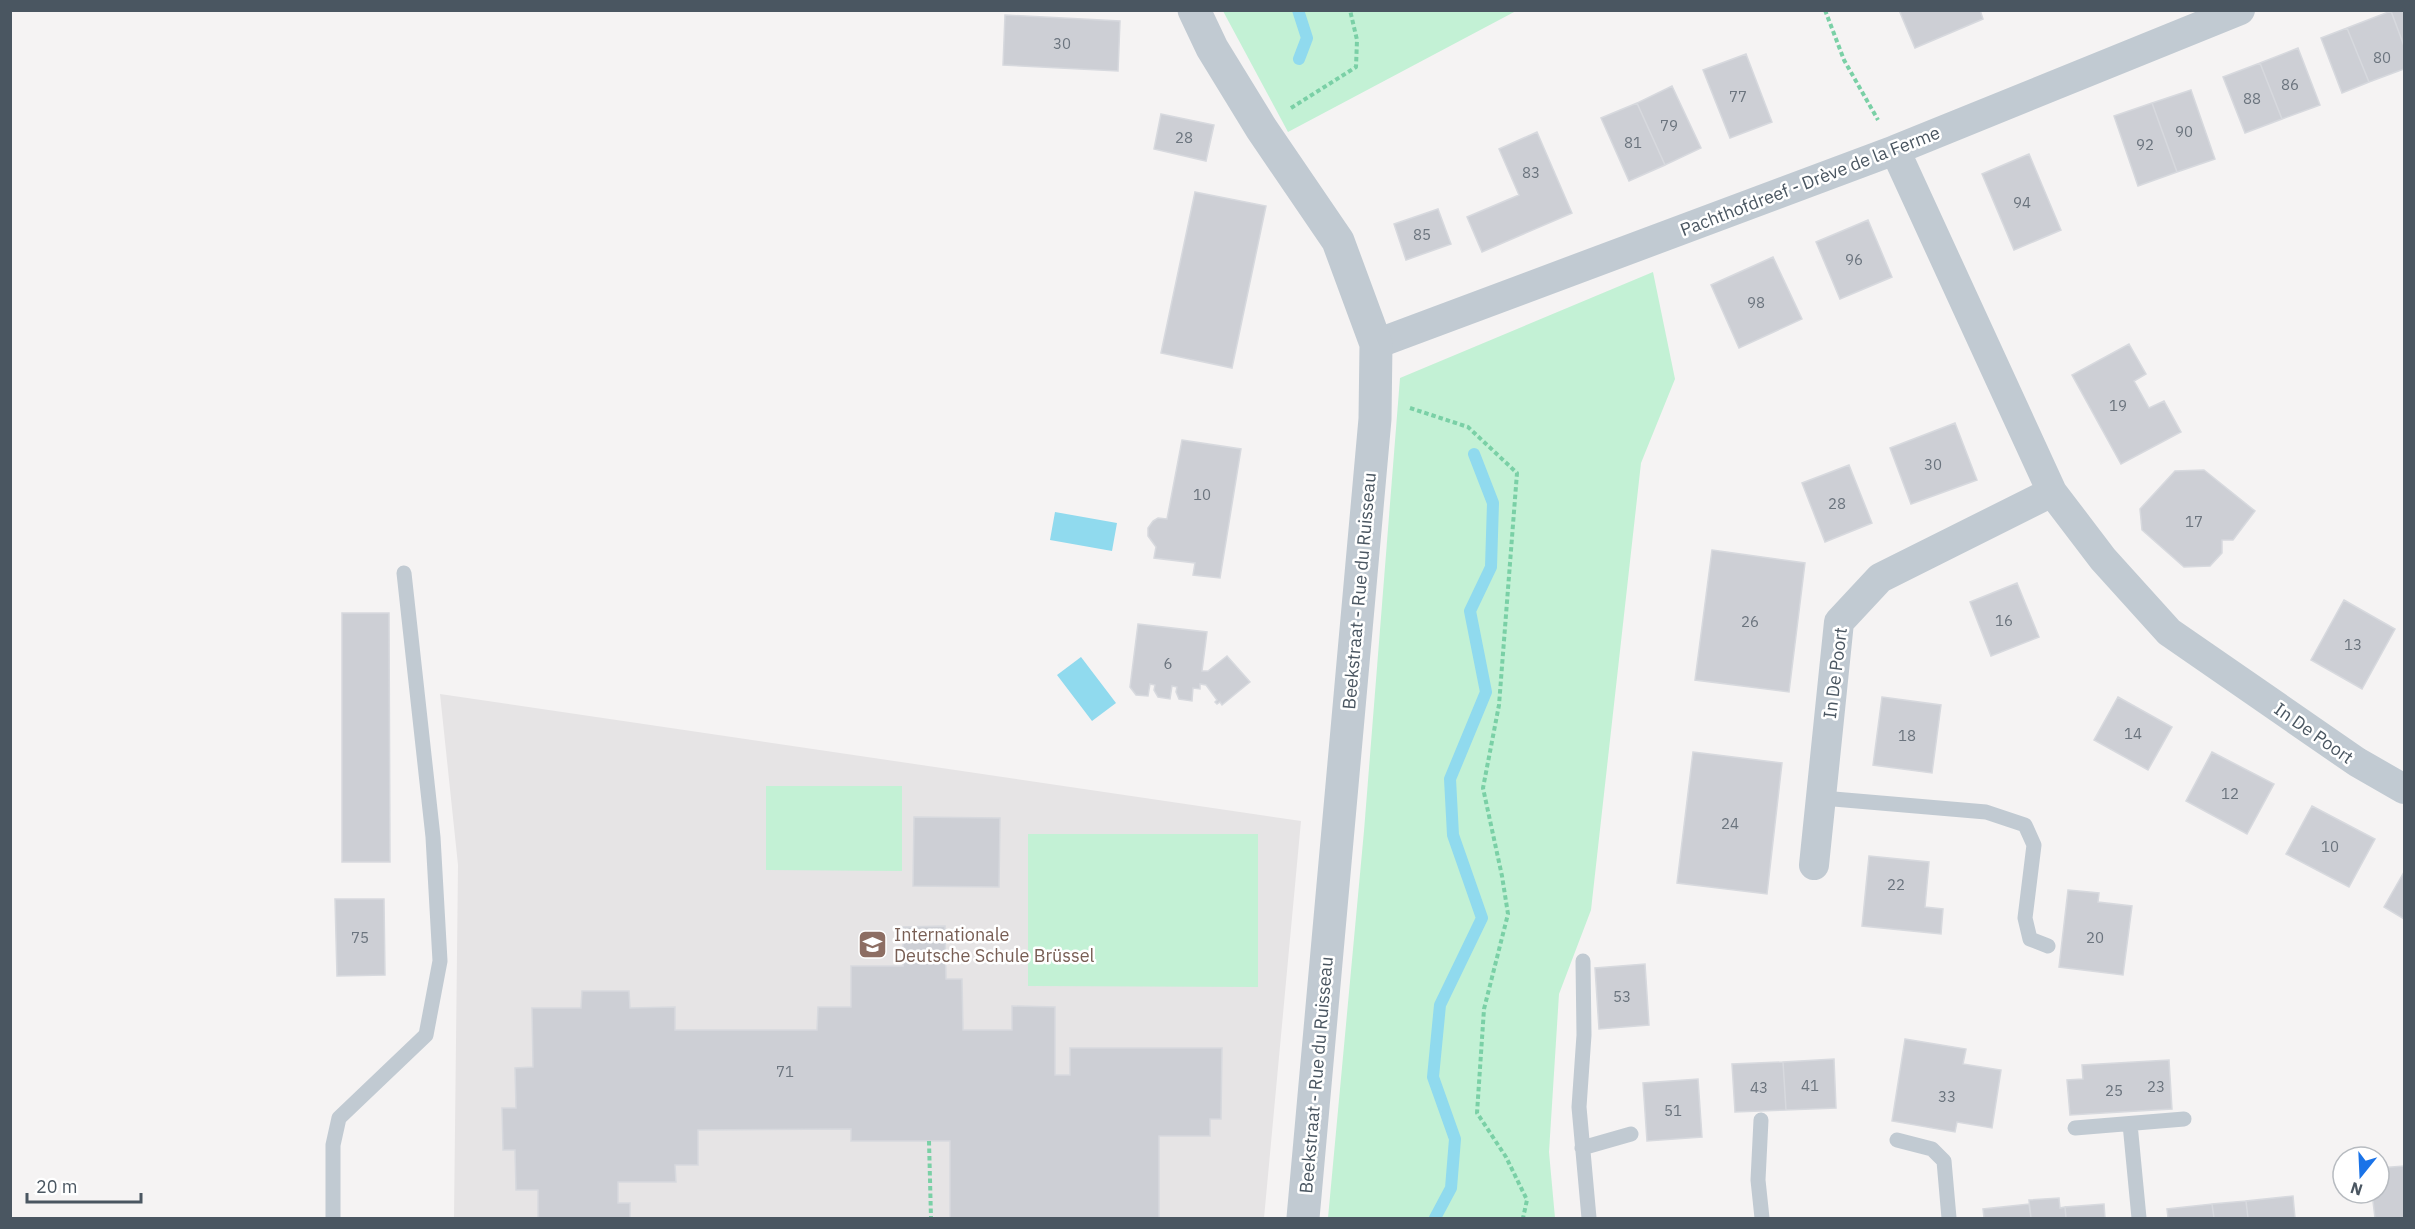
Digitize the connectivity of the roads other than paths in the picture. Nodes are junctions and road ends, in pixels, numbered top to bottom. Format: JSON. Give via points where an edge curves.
{"nodes":[{"id":1,"x":1194,"y":10,"type":"edge"},
{"id":2,"x":2240,"y":10,"type":"edge"},
{"id":3,"x":1894,"y":150,"type":"junction"},
{"id":4,"x":1376,"y":344,"type":"junction"},
{"id":5,"x":2052,"y":492,"type":"junction"},
{"id":6,"x":404,"y":573,"type":"dead end"},
{"id":7,"x":2404,"y":789,"type":"edge"},
{"id":8,"x":1822,"y":798,"type":"junction"},
{"id":9,"x":1814,"y":865,"type":"dead end"},
{"id":10,"x":2048,"y":946,"type":"dead end"},
{"id":11,"x":1583,"y":961,"type":"dead end"},
{"id":12,"x":2184,"y":1119,"type":"dead end"},
{"id":13,"x":1761,"y":1120,"type":"dead end"},
{"id":14,"x":2130,"y":1124,"type":"junction"},
{"id":15,"x":2075,"y":1128,"type":"dead end"},
{"id":16,"x":1631,"y":1134,"type":"dead end"},
{"id":17,"x":1897,"y":1140,"type":"dead end"},
{"id":18,"x":1582,"y":1148,"type":"junction"},
{"id":19,"x":333,"y":1218,"type":"edge"},
{"id":20,"x":1303,"y":1218,"type":"edge"},
{"id":21,"x":1589,"y":1218,"type":"edge"},
{"id":22,"x":1762,"y":1218,"type":"edge"},
{"id":23,"x":1949,"y":1218,"type":"edge"},
{"id":24,"x":2139,"y":1218,"type":"edge"}],
"edges":[{"from":1,"to":4,"type":"street","name":"Beekstraat - Rue du Ruisseau","via":[[1212,48],[1261,128],[1338,241]]},
{"from":2,"to":3,"type":"street","name":"Pachthofdreef - Drève de la Ferme"},
{"from":3,"to":4,"type":"street","name":"Pachthofdreef - Drève de la Ferme"},
{"from":3,"to":5,"type":"street","name":"In De Poort"},
{"from":4,"to":20,"type":"street","name":"Beekstraat - Rue du Ruisseau","via":[[1375,419]]},
{"from":5,"to":7,"type":"street","name":"In De Poort","via":[[2103,559],[2169,632],[2357,762]]},
{"from":5,"to":8,"type":"street","name":"In De Poort","via":[[1880,578],[1839,622]]},
{"from":6,"to":19,"type":"lane","via":[[433,837],[440,961],[426,1035],[339,1118],[333,1145]]},
{"from":8,"to":9,"type":"street","name":"In De Poort"},
{"from":8,"to":10,"type":"lane","via":[[1986,812],[2025,825],[2034,845],[2025,918],[2030,939]]},
{"from":11,"to":18,"type":"lane","via":[[1584,1035],[1579,1107]]},
{"from":12,"to":14,"type":"lane"},
{"from":13,"to":22,"type":"lane","via":[[1758,1180]]},
{"from":14,"to":15,"type":"lane"},
{"from":14,"to":24,"type":"lane"},
{"from":16,"to":18,"type":"lane"},
{"from":17,"to":23,"type":"lane","via":[[1932,1149],[1944,1161]]},
{"from":18,"to":21,"type":"lane"}]}
